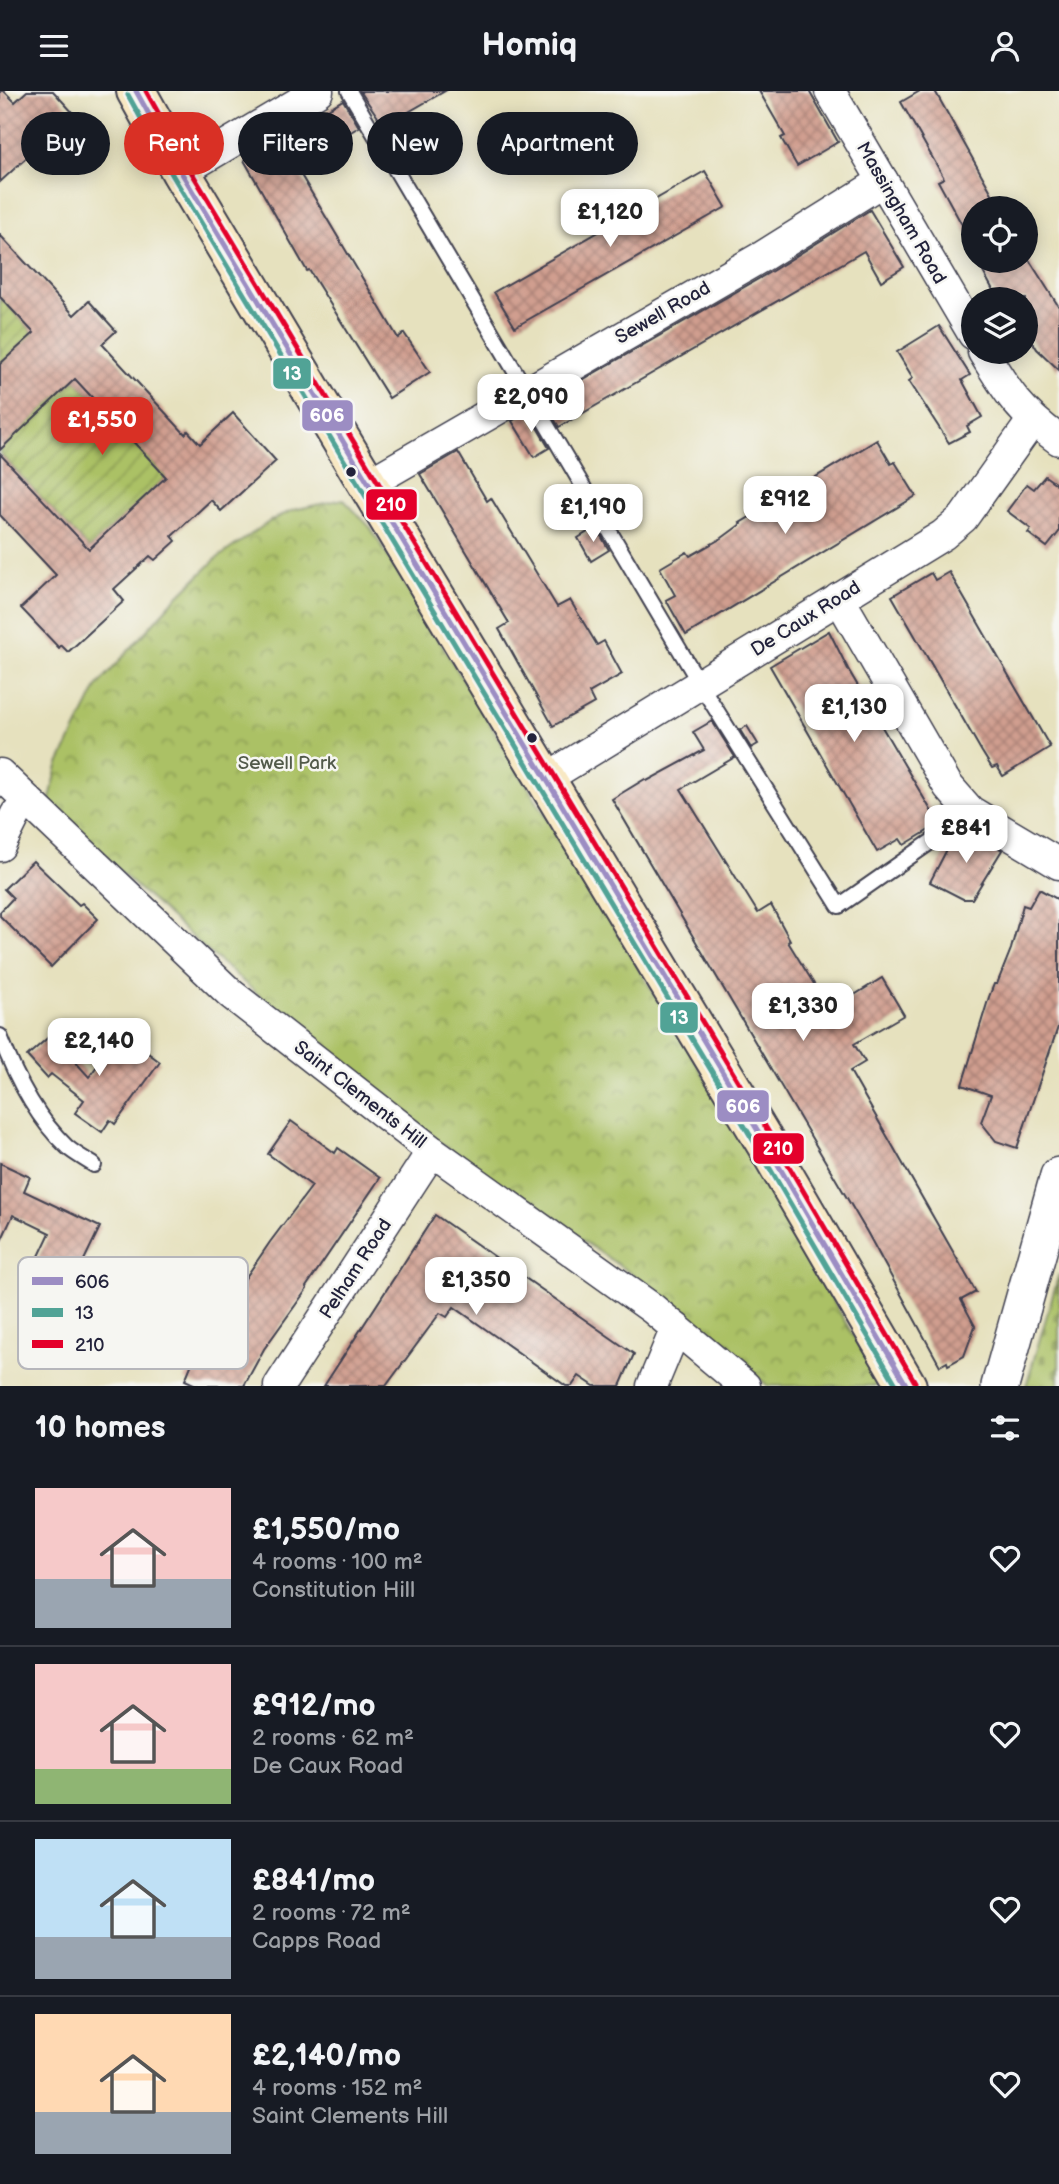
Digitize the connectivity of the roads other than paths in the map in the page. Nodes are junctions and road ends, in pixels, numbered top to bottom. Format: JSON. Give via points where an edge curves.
{"nodes":[{"id":1,"x":136,"y":91,"type":"edge"},
{"id":2,"x":317,"y":91,"type":"edge"},
{"id":3,"x":349,"y":91,"type":"edge"},
{"id":4,"x":830,"y":91,"type":"edge"},
{"id":5,"x":148,"y":112,"type":"edge"},
{"id":6,"x":224,"y":146,"type":"edge"},
{"id":7,"x":183,"y":175,"type":"edge"},
{"id":8,"x":883,"y":181,"type":"junction"},
{"id":9,"x":961,"y":314,"type":"edge"},
{"id":10,"x":991,"y":364,"type":"edge"},
{"id":11,"x":528,"y":390,"type":"junction"},
{"id":12,"x":1032,"y":421,"type":"junction"},
{"id":13,"x":1059,"y":440,"type":"edge"},
{"id":14,"x":368,"y":484,"type":"junction"},
{"id":15,"x":839,"y":598,"type":"junction"},
{"id":16,"x":700,"y":684,"type":"junction"},
{"id":17,"x":0,"y":774,"type":"edge"},
{"id":18,"x":545,"y":779,"type":"junction"},
{"id":19,"x":28,"y":802,"type":"junction"},
{"id":20,"x":971,"y":811,"type":"junction"},
{"id":21,"x":0,"y":846,"type":"edge"},
{"id":22,"x":1059,"y":865,"type":"edge"},
{"id":23,"x":0,"y":1036,"type":"edge"},
{"id":24,"x":432,"y":1151,"type":"junction"},
{"id":25,"x":94,"y":1165,"type":"dead end"},
{"id":26,"x":1056,"y":1196,"type":"edge"},
{"id":27,"x":676,"y":1328,"type":"junction"},
{"id":28,"x":279,"y":1386,"type":"edge"},
{"id":29,"x":652,"y":1386,"type":"edge"},
{"id":30,"x":745,"y":1386,"type":"edge"},
{"id":31,"x":907,"y":1386,"type":"edge"},
{"id":32,"x":999,"y":1386,"type":"edge"}],
"edges":[{"from":1,"to":5,"type":"main road"},
{"from":2,"to":6,"type":"street"},
{"from":3,"to":11,"type":"lane"},
{"from":4,"to":8,"type":"street","name":"Massingham Road"},
{"from":7,"to":14,"type":"main road"},
{"from":8,"to":9,"type":"street","name":"Massingham Road"},
{"from":8,"to":11,"type":"street","name":"Sewell Road","via":[[763,256]]},
{"from":10,"to":12,"type":"street","via":[[1010,397]]},
{"from":11,"to":14,"type":"street","name":"Sewell Road"},
{"from":11,"to":16,"type":"lane"},
{"from":12,"to":13,"type":"street"},
{"from":12,"to":15,"type":"street","name":"De Caux Road","via":[[963,518]]},
{"from":14,"to":18,"type":"main road"},
{"from":15,"to":16,"type":"street","name":"De Caux Road"},
{"from":15,"to":20,"type":"street","via":[[948,786]]},
{"from":16,"to":18,"type":"street","name":"De Caux Road"},
{"from":16,"to":20,"type":"lane","via":[[839,906]]},
{"from":17,"to":19,"type":"street","name":"Saint Clements Hill"},
{"from":18,"to":31,"type":"main road"},
{"from":19,"to":21,"type":"street","via":[[16,814]]},
{"from":19,"to":24,"type":"street","name":"Saint Clements Hill","via":[[231,993]]},
{"from":20,"to":22,"type":"street"},
{"from":23,"to":25,"type":"lane","via":[[15,1076],[48,1126],[68,1148]]},
{"from":24,"to":27,"type":"street","name":"Saint Clements Hill"},
{"from":24,"to":28,"type":"street","name":"Pelham Road"},
{"from":26,"to":32,"type":"street"},
{"from":27,"to":29,"type":"street"},
{"from":27,"to":30,"type":"street","name":"Saint Clements Hill"}]}
